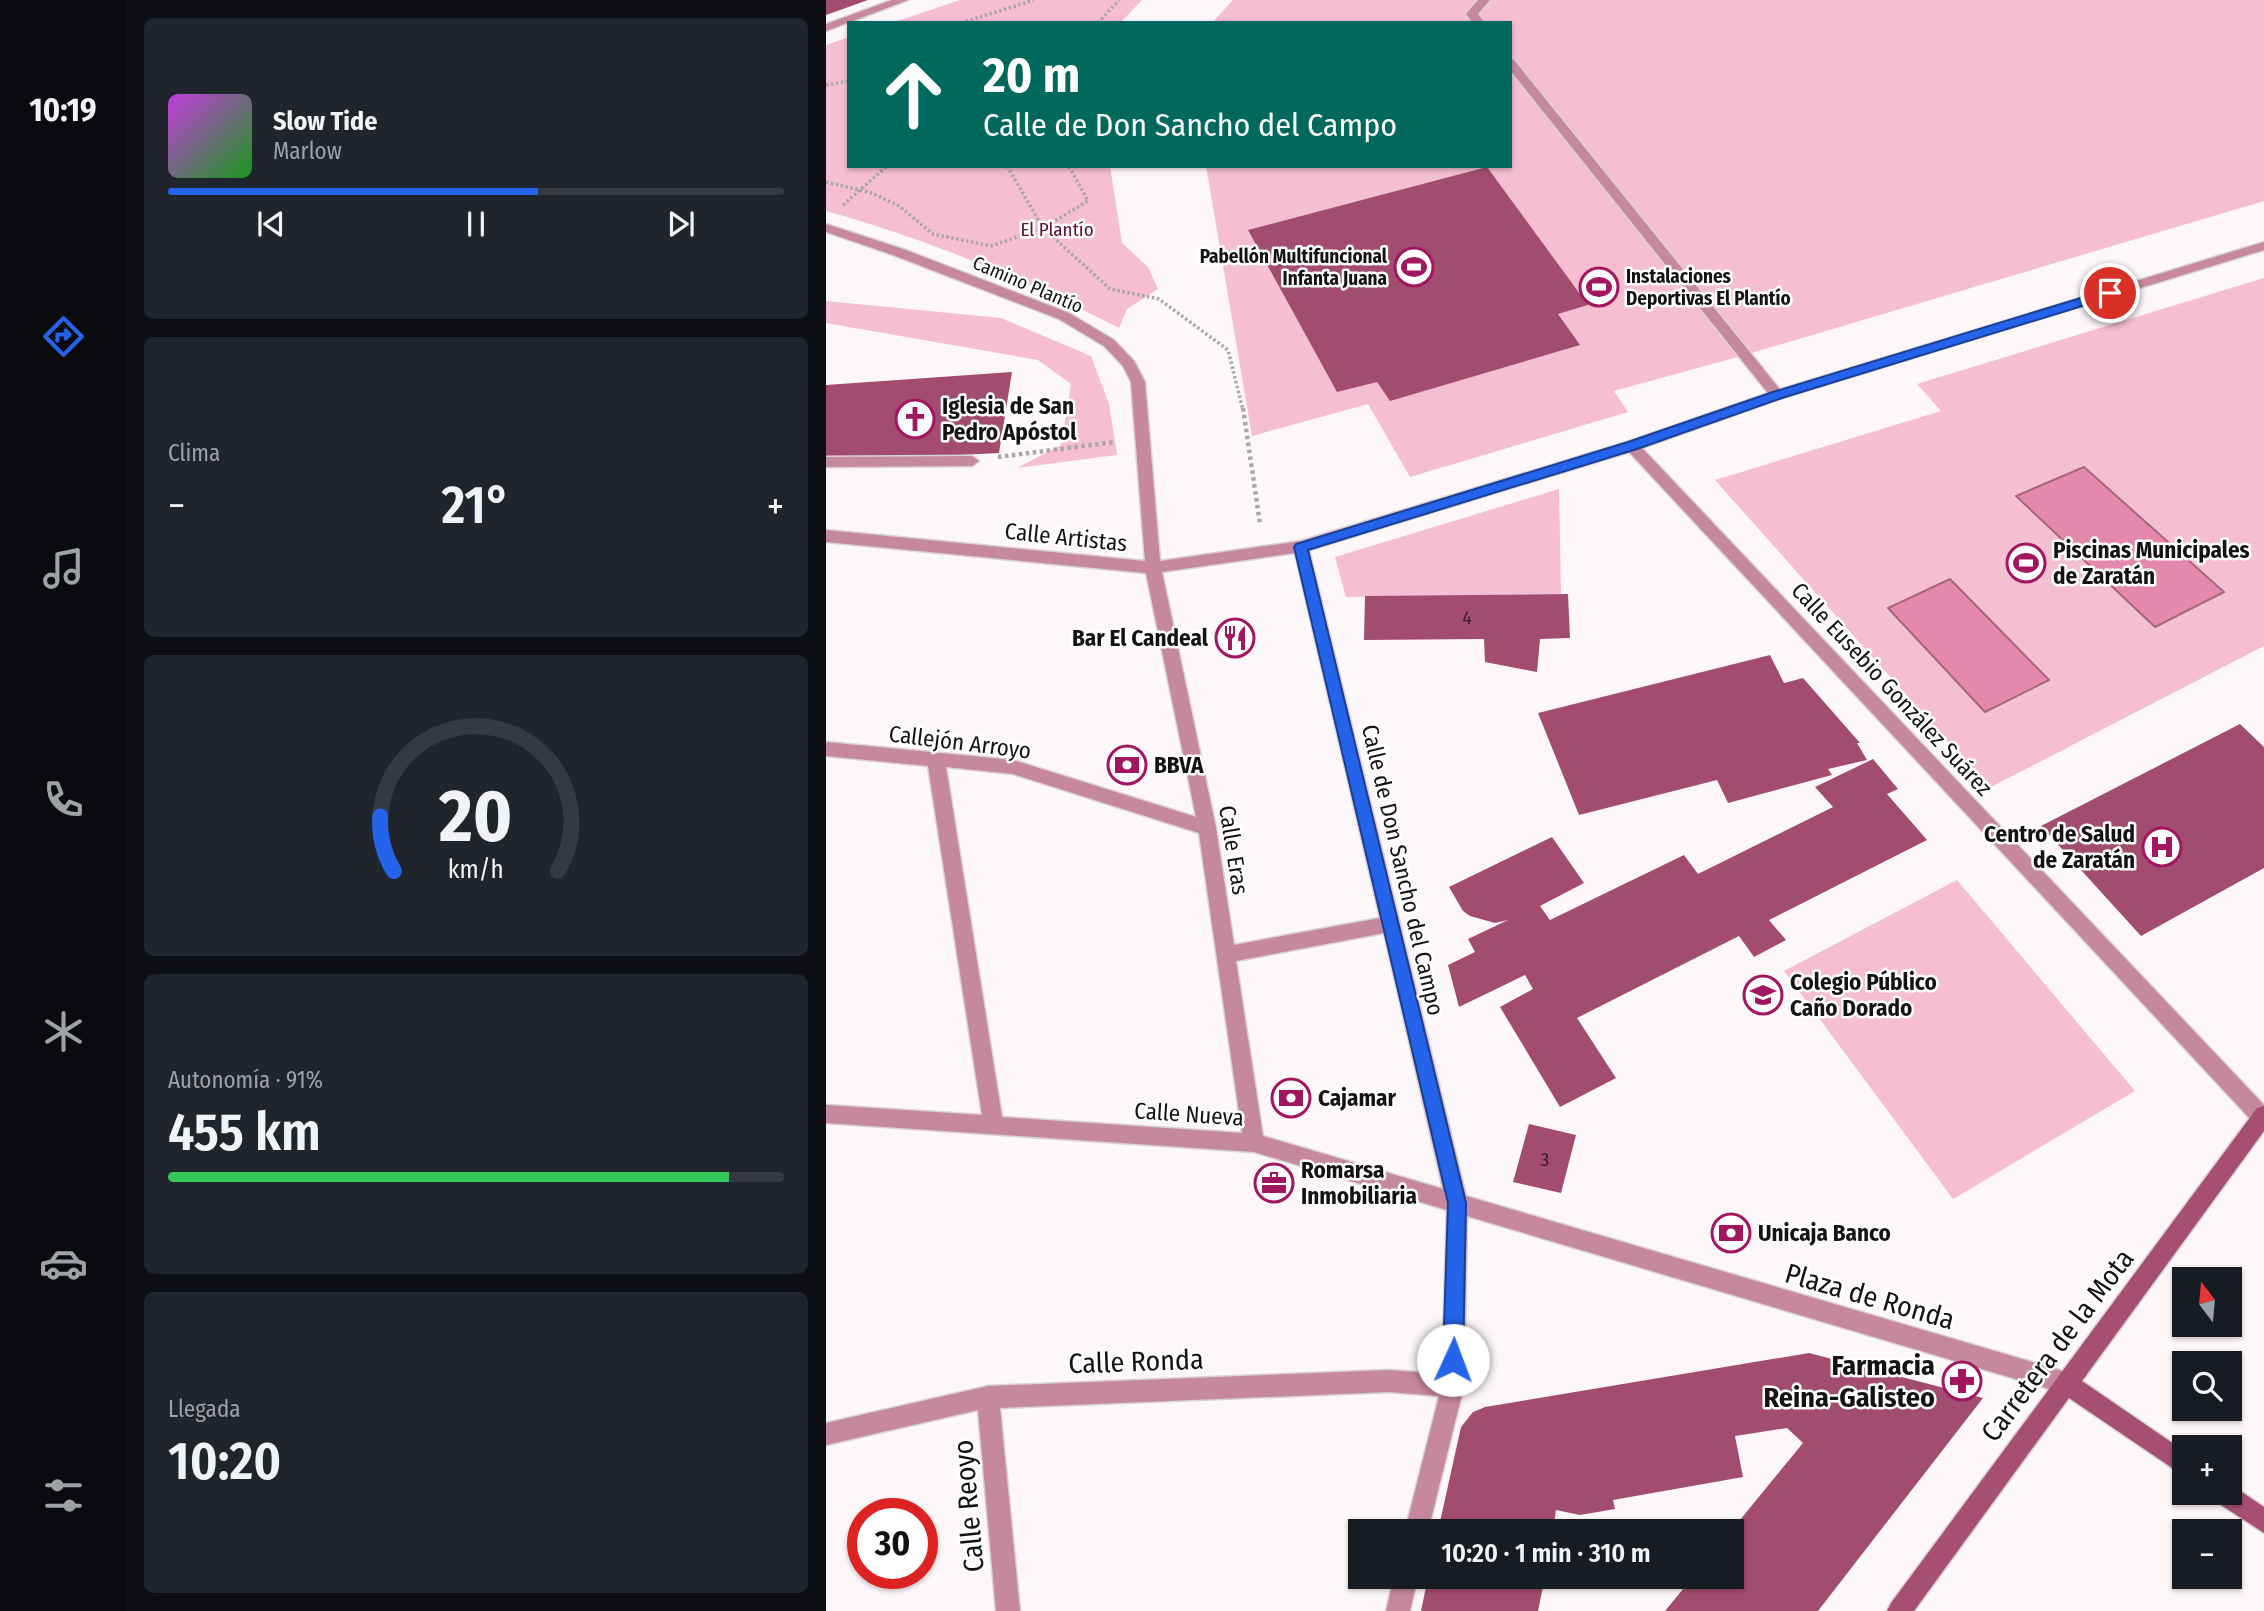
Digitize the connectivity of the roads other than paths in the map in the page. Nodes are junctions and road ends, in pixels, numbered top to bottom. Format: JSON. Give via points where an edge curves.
{"nodes":[{"id":1,"x":902,"y":0,"type":"edge"},
{"id":2,"x":1484,"y":0,"type":"edge"},
{"id":3,"x":1477,"y":21,"type":"edge"},
{"id":4,"x":826,"y":27,"type":"edge"},
{"id":5,"x":1512,"y":64,"type":"edge"},
{"id":6,"x":826,"y":228,"type":"edge"},
{"id":7,"x":2264,"y":246,"type":"edge"},
{"id":8,"x":1777,"y":395,"type":"junction"},
{"id":9,"x":1632,"y":446,"type":"junction"},
{"id":10,"x":972,"y":461,"type":"road end"},
{"id":11,"x":826,"y":462,"type":"edge"},
{"id":12,"x":826,"y":536,"type":"edge"},
{"id":13,"x":1301,"y":547,"type":"junction"},
{"id":14,"x":1153,"y":568,"type":"junction"},
{"id":15,"x":826,"y":749,"type":"edge"},
{"id":16,"x":936,"y":761,"type":"junction"},
{"id":17,"x":1207,"y":828,"type":"junction"},
{"id":18,"x":1391,"y":924,"type":"junction"},
{"id":19,"x":1226,"y":956,"type":"junction"},
{"id":20,"x":826,"y":1114,"type":"edge"},
{"id":21,"x":2263,"y":1116,"type":"edge"},
{"id":22,"x":993,"y":1125,"type":"junction"},
{"id":23,"x":1254,"y":1143,"type":"junction"},
{"id":24,"x":1457,"y":1203,"type":"junction"},
{"id":25,"x":2066,"y":1383,"type":"junction"},
{"id":26,"x":1452,"y":1386,"type":"junction"},
{"id":27,"x":988,"y":1396,"type":"junction"},
{"id":28,"x":826,"y":1434,"type":"edge"},
{"id":29,"x":2172,"y":1457,"type":"edge"},
{"id":30,"x":2241,"y":1505,"type":"edge"},
{"id":31,"x":1420,"y":1519,"type":"edge"},
{"id":32,"x":2264,"y":1521,"type":"edge"},
{"id":33,"x":1403,"y":1589,"type":"edge"},
{"id":34,"x":1008,"y":1611,"type":"edge"},
{"id":35,"x":1398,"y":1611,"type":"edge"},
{"id":36,"x":1899,"y":1611,"type":"edge"}],
"edges":[{"from":1,"to":4,"type":"street"},
{"from":2,"to":3,"type":"street","via":[[1472,14]]},
{"from":5,"to":8,"type":"street"},
{"from":6,"to":14,"type":"street","name":"Camino Plantío","via":[[1064,316],[1109,343],[1129,364],[1138,382]]},
{"from":7,"to":8,"type":"street","name":"Calle Artistas"},
{"from":8,"to":9,"type":"street","name":"Calle Artistas"},
{"from":9,"to":13,"type":"street","name":"Calle Artistas"},
{"from":9,"to":21,"type":"street","name":"Calle Eusebio González Suárez"},
{"from":10,"to":11,"type":"street"},
{"from":12,"to":14,"type":"street","name":"Calle Artistas"},
{"from":13,"to":14,"type":"street","name":"Calle Artistas"},
{"from":13,"to":18,"type":"street","name":"Calle de Don Sancho del Campo"},
{"from":14,"to":17,"type":"street","name":"Calle Eras"},
{"from":15,"to":16,"type":"street","name":"Callejón Arroyo"},
{"from":16,"to":17,"type":"street","name":"Callejón Arroyo","via":[[1013,767]]},
{"from":16,"to":22,"type":"street"},
{"from":17,"to":19,"type":"street","name":"Calle Eras"},
{"from":18,"to":19,"type":"street"},
{"from":18,"to":24,"type":"street","name":"Calle de Don Sancho del Campo"},
{"from":19,"to":23,"type":"street","name":"Calle Eras"},
{"from":20,"to":22,"type":"street","name":"Calle Nueva"},
{"from":21,"to":25,"type":"main road","name":"Carretera de la Mota"},
{"from":22,"to":23,"type":"street","name":"Calle Nueva"},
{"from":23,"to":24,"type":"street","name":"Calle Nueva"},
{"from":24,"to":25,"type":"street","name":"Plaza de Ronda"},
{"from":24,"to":26,"type":"street","name":"Calle de Don Sancho del Campo"},
{"from":25,"to":29,"type":"main road"},
{"from":25,"to":36,"type":"main road","name":"Carretera de la Mota"},
{"from":26,"to":27,"type":"street","name":"Calle Ronda","via":[[1389,1381]]},
{"from":26,"to":31,"type":"street","name":"Calle de Don Sancho del Campo"},
{"from":27,"to":28,"type":"street","name":"Calle Ronda"},
{"from":27,"to":34,"type":"street","name":"Calle Reoyo"},
{"from":30,"to":32,"type":"main road"},
{"from":33,"to":35,"type":"street"}]}
